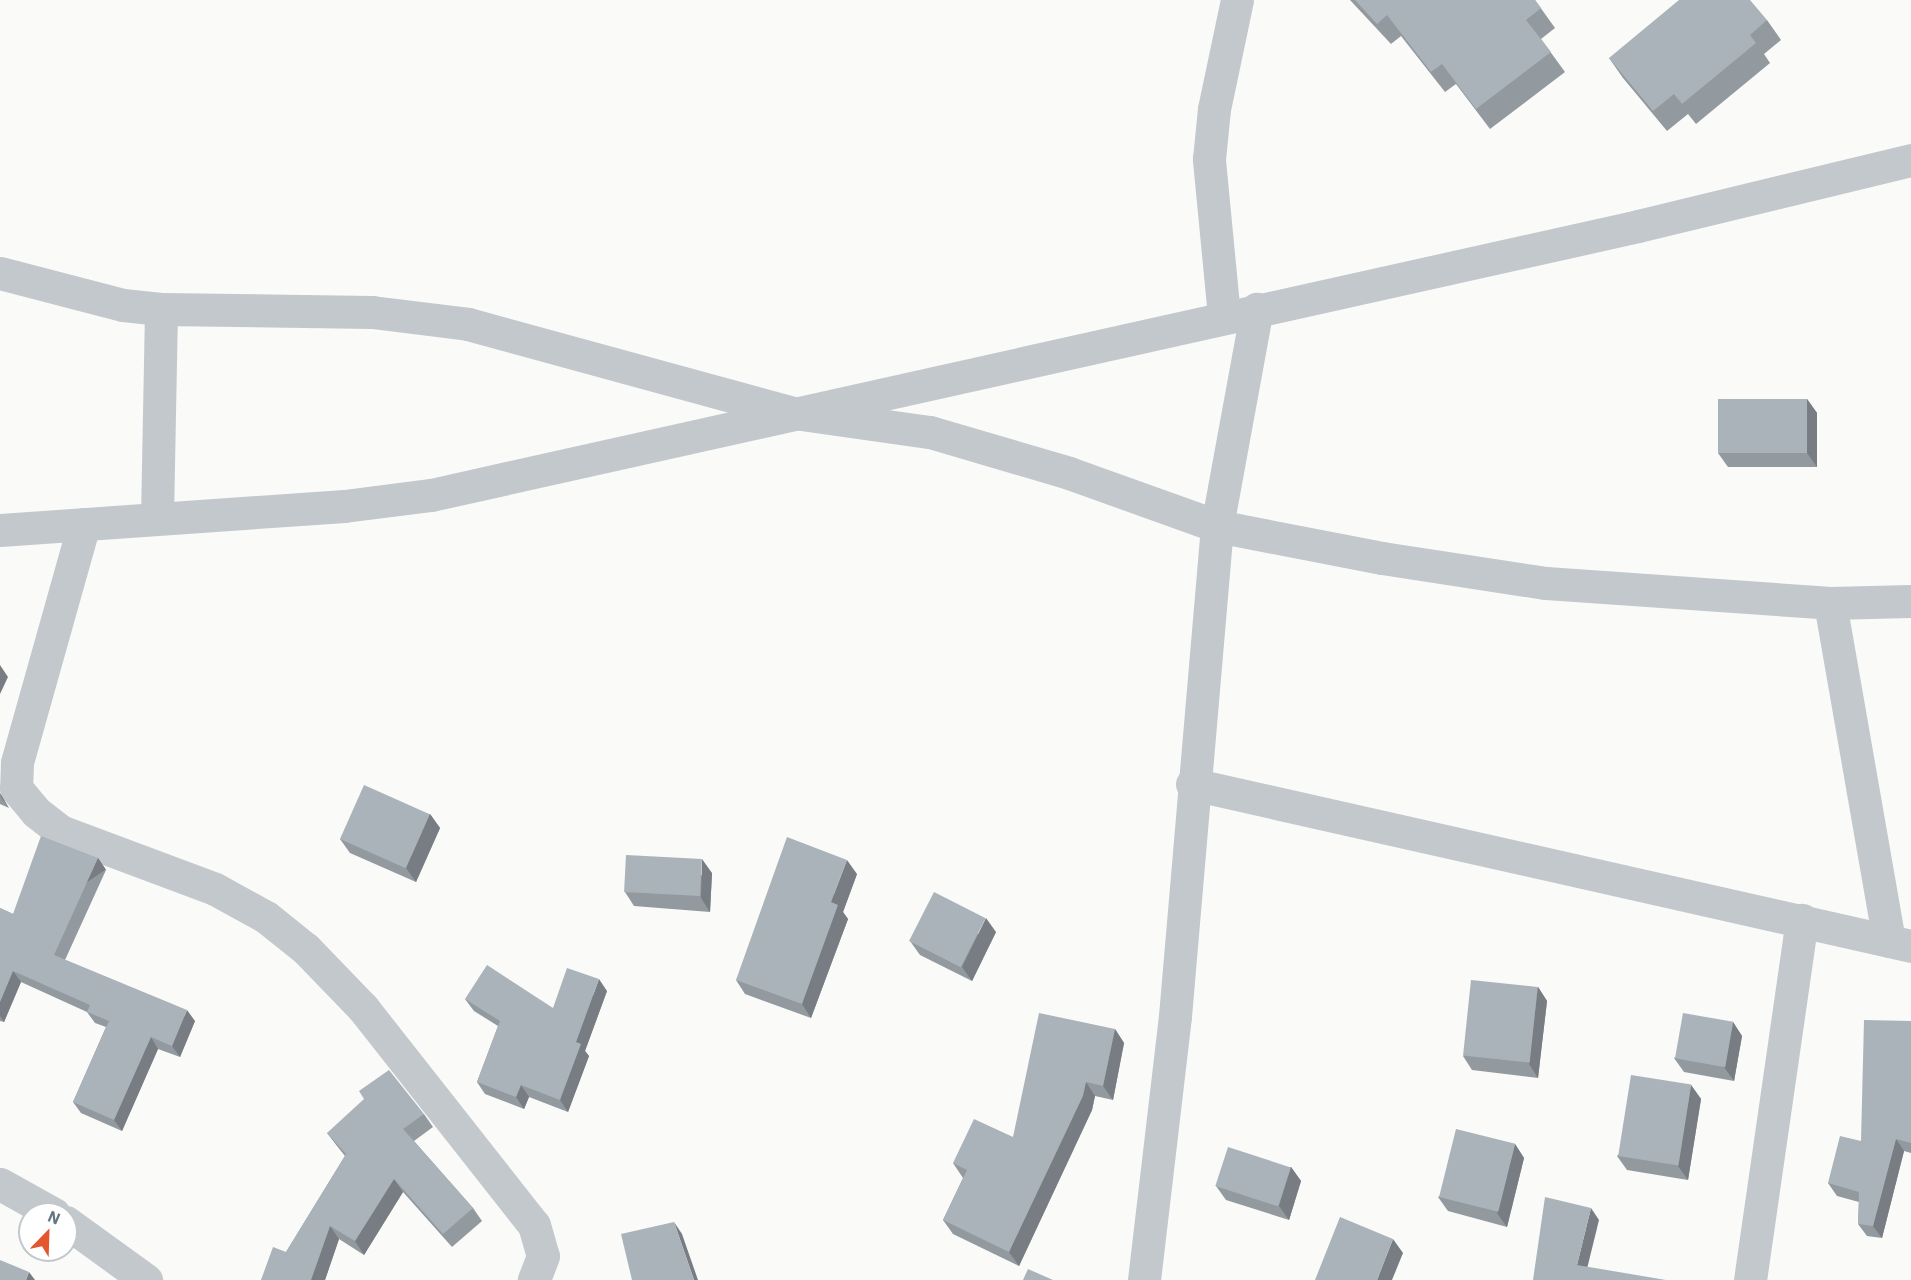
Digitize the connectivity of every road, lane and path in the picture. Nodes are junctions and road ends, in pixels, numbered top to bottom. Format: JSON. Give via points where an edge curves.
{"nodes":[{"id":1,"x":1237,"y":0,"type":"edge"},
{"id":2,"x":1911,"y":160,"type":"edge"},
{"id":3,"x":0,"y":273,"type":"edge"},
{"id":4,"x":161,"y":309,"type":"junction"},
{"id":5,"x":1257,"y":309,"type":"junction"},
{"id":6,"x":1224,"y":316,"type":"junction"},
{"id":7,"x":794,"y":413,"type":"junction"},
{"id":8,"x":158,"y":518,"type":"junction"},
{"id":9,"x":84,"y":524,"type":"junction"},
{"id":10,"x":1217,"y":526,"type":"junction"},
{"id":11,"x":0,"y":530,"type":"edge"},
{"id":12,"x":1911,"y":601,"type":"edge"},
{"id":13,"x":1830,"y":603,"type":"junction"},
{"id":14,"x":1192,"y":784,"type":"junction"},
{"id":15,"x":1802,"y":920,"type":"junction"},
{"id":16,"x":1900,"y":943,"type":"edge"},
{"id":17,"x":0,"y":1184,"type":"edge"},
{"id":18,"x":32,"y":1202,"type":"edge"},
{"id":19,"x":78,"y":1231,"type":"edge"},
{"id":20,"x":146,"y":1280,"type":"edge"},
{"id":21,"x":534,"y":1280,"type":"edge"},
{"id":22,"x":1144,"y":1280,"type":"edge"},
{"id":23,"x":1750,"y":1280,"type":"edge"}],
"edges":[{"from":1,"to":6,"type":"street","via":[[1214,109],[1209,159]]},
{"from":2,"to":5,"type":"street","via":[[1638,226]]},
{"from":3,"to":4,"type":"street","via":[[123,305]]},
{"from":4,"to":7,"type":"street","via":[[372,312],[468,324]]},
{"from":4,"to":8,"type":"street"},
{"from":5,"to":6,"type":"street"},
{"from":5,"to":10,"type":"street"},
{"from":6,"to":7,"type":"street"},
{"from":7,"to":8,"type":"street","via":[[431,495],[344,506]]},
{"from":7,"to":10,"type":"street","via":[[930,432],[1069,473]]},
{"from":8,"to":9,"type":"street"},
{"from":9,"to":11,"type":"street"},
{"from":9,"to":21,"type":"street","via":[[17,763],[16,788],[36,812],[60,831],[215,889],[266,917],[306,949],[363,1008],[534,1225],[543,1256]]},
{"from":10,"to":13,"type":"street","via":[[1382,558],[1546,583]]},
{"from":10,"to":14,"type":"street"},
{"from":12,"to":13,"type":"street"},
{"from":13,"to":16,"type":"street"},
{"from":14,"to":15,"type":"street"},
{"from":14,"to":22,"type":"street","via":[[1175,1016]]},
{"from":15,"to":16,"type":"street"},
{"from":15,"to":23,"type":"street"},
{"from":17,"to":18,"type":"street"},
{"from":19,"to":20,"type":"street"}]}
